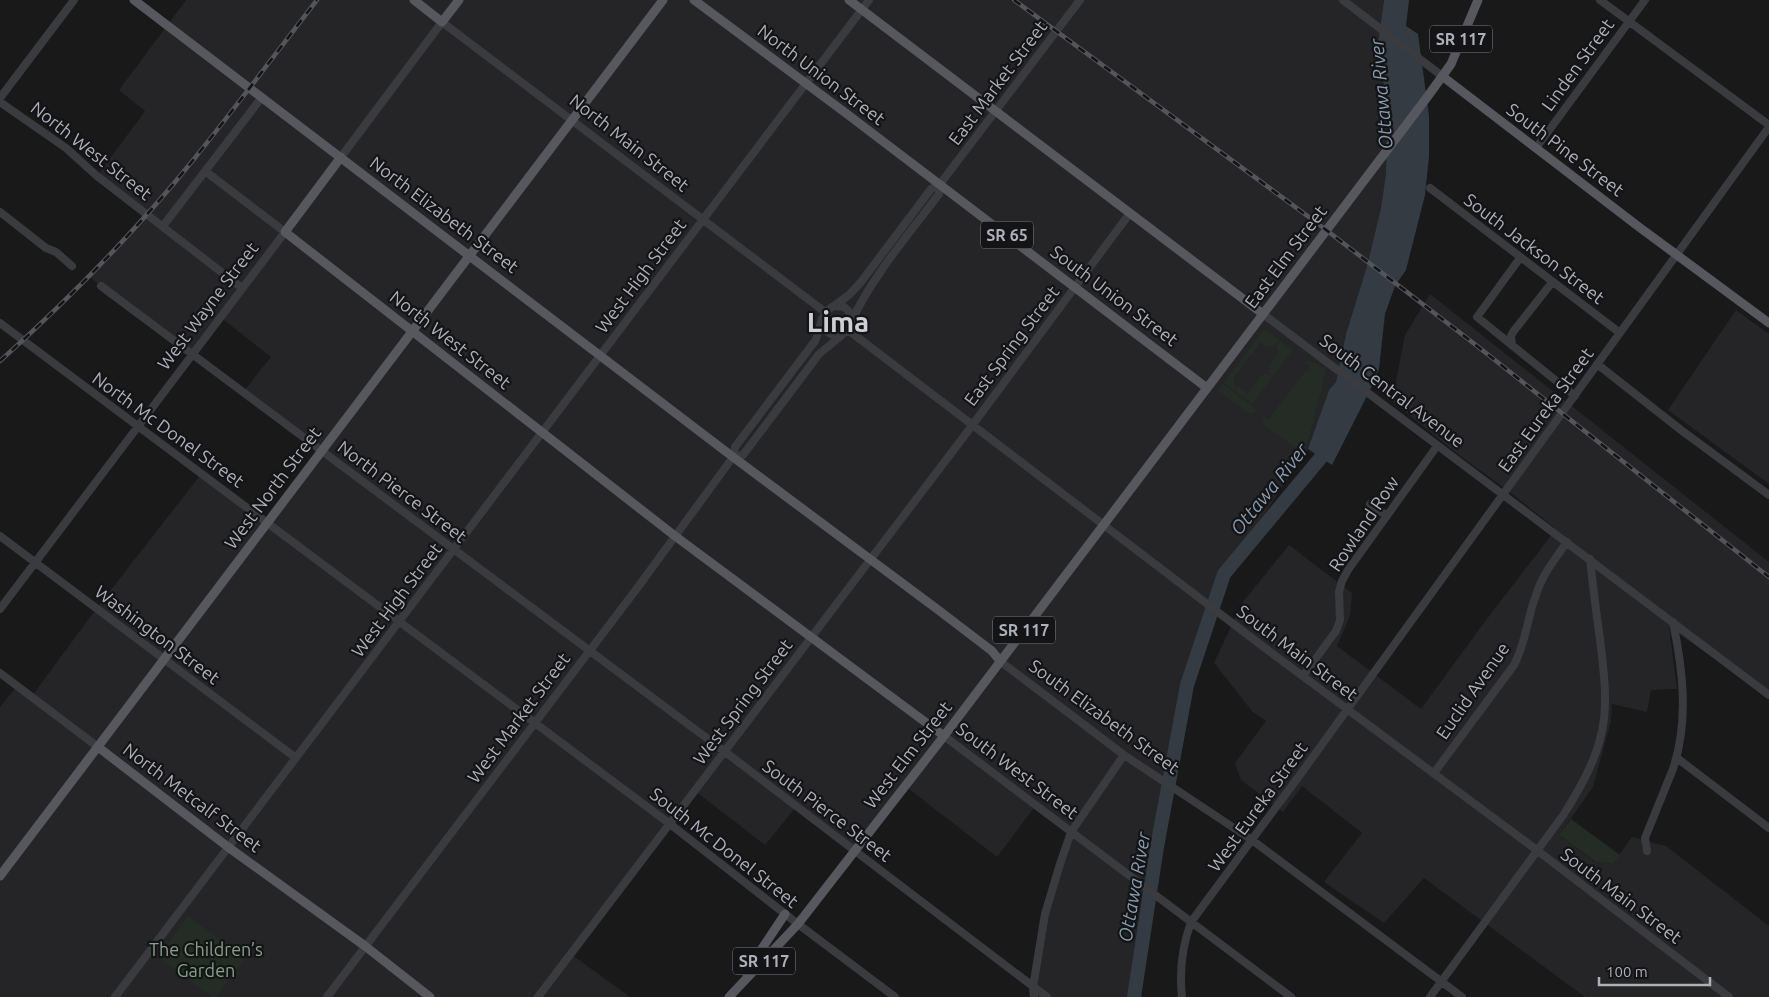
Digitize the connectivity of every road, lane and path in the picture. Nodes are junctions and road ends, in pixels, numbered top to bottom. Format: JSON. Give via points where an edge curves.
{"nodes":[{"id":1,"x":74,"y":0,"type":"edge"},
{"id":2,"x":134,"y":0,"type":"edge"},
{"id":3,"x":414,"y":0,"type":"edge"},
{"id":4,"x":459,"y":0,"type":"edge"},
{"id":5,"x":663,"y":0,"type":"edge"},
{"id":6,"x":694,"y":0,"type":"edge"},
{"id":7,"x":849,"y":0,"type":"edge"},
{"id":8,"x":869,"y":0,"type":"edge"},
{"id":9,"x":1080,"y":0,"type":"edge"},
{"id":10,"x":1343,"y":0,"type":"edge"},
{"id":11,"x":1478,"y":0,"type":"edge"},
{"id":12,"x":1600,"y":0,"type":"edge"},
{"id":13,"x":1645,"y":0,"type":"edge"},
{"id":14,"x":862,"y":10,"type":"junction"},
{"id":15,"x":442,"y":22,"type":"junction"},
{"id":16,"x":1629,"y":22,"type":"junction"},
{"id":17,"x":1442,"y":76,"type":"junction"},
{"id":18,"x":806,"y":84,"type":"junction"},
{"id":19,"x":262,"y":97,"type":"junction"},
{"id":20,"x":0,"y":100,"type":"edge"},
{"id":21,"x":996,"y":111,"type":"junction"},
{"id":22,"x":572,"y":120,"type":"junction"},
{"id":23,"x":1769,"y":126,"type":"edge"},
{"id":24,"x":1536,"y":148,"type":"junction"},
{"id":25,"x":341,"y":157,"type":"junction"},
{"id":26,"x":205,"y":171,"type":"junction"},
{"id":27,"x":929,"y":176,"type":"joint"},
{"id":28,"x":940,"y":184,"type":"junction"},
{"id":29,"x":1430,"y":188,"type":"dead end"},
{"id":30,"x":0,"y":212,"type":"edge"},
{"id":31,"x":1130,"y":213,"type":"junction"},
{"id":32,"x":702,"y":220,"type":"junction"},
{"id":33,"x":163,"y":226,"type":"junction"},
{"id":34,"x":284,"y":232,"type":"junction"},
{"id":35,"x":1676,"y":255,"type":"junction"},
{"id":36,"x":469,"y":256,"type":"junction"},
{"id":37,"x":1520,"y":258,"type":"junction"},
{"id":38,"x":72,"y":266,"type":"dead end"},
{"id":39,"x":1554,"y":284,"type":"junction"},
{"id":40,"x":101,"y":286,"type":"dead end"},
{"id":41,"x":1075,"y":286,"type":"junction"},
{"id":42,"x":242,"y":288,"type":"junction"},
{"id":43,"x":834,"y":306,"type":"junction"},
{"id":44,"x":1263,"y":314,"type":"junction"},
{"id":45,"x":824,"y":316,"type":"junction"},
{"id":46,"x":852,"y":320,"type":"junction"},
{"id":47,"x":0,"y":323,"type":"edge"},
{"id":48,"x":1769,"y":323,"type":"edge"},
{"id":49,"x":412,"y":331,"type":"junction"},
{"id":50,"x":846,"y":332,"type":"junction"},
{"id":51,"x":1620,"y":333,"type":"junction"},
{"id":52,"x":1512,"y":345,"type":"junction"},
{"id":53,"x":192,"y":354,"type":"junction"},
{"id":54,"x":600,"y":355,"type":"junction"},
{"id":55,"x":1597,"y":364,"type":"junction"},
{"id":56,"x":1207,"y":388,"type":"junction"},
{"id":57,"x":1575,"y":396,"type":"junction"},
{"id":58,"x":973,"y":424,"type":"junction"},
{"id":59,"x":137,"y":427,"type":"junction"},
{"id":60,"x":542,"y":432,"type":"junction"},
{"id":61,"x":1437,"y":446,"type":"junction"},
{"id":62,"x":322,"y":451,"type":"junction"},
{"id":63,"x":733,"y":457,"type":"junction"},
{"id":64,"x":1504,"y":494,"type":"junction"},
{"id":65,"x":1769,"y":495,"type":"edge"},
{"id":66,"x":1370,"y":504,"type":"dead end"},
{"id":67,"x":1387,"y":516,"type":"junction"},
{"id":68,"x":268,"y":522,"type":"junction"},
{"id":69,"x":1104,"y":525,"type":"junction"},
{"id":70,"x":0,"y":536,"type":"edge"},
{"id":71,"x":676,"y":536,"type":"junction"},
{"id":72,"x":1567,"y":542,"type":"junction"},
{"id":73,"x":454,"y":549,"type":"junction"},
{"id":74,"x":1590,"y":559,"type":"junction"},
{"id":75,"x":870,"y":560,"type":"junction"},
{"id":76,"x":35,"y":562,"type":"junction"},
{"id":77,"x":0,"y":609,"type":"edge"},
{"id":78,"x":399,"y":621,"type":"junction"},
{"id":79,"x":1673,"y":622,"type":"junction"},
{"id":80,"x":811,"y":637,"type":"junction"},
{"id":81,"x":589,"y":650,"type":"junction"},
{"id":82,"x":164,"y":660,"type":"junction"},
{"id":83,"x":1000,"y":661,"type":"junction"},
{"id":84,"x":0,"y":673,"type":"edge"},
{"id":85,"x":1304,"y":676,"type":"junction"},
{"id":86,"x":1769,"y":695,"type":"edge"},
{"id":87,"x":1348,"y":710,"type":"junction"},
{"id":88,"x":534,"y":722,"type":"junction"},
{"id":89,"x":944,"y":736,"type":"junction"},
{"id":90,"x":98,"y":747,"type":"junction"},
{"id":91,"x":724,"y":751,"type":"junction"},
{"id":92,"x":1124,"y":755,"type":"junction"},
{"id":93,"x":296,"y":758,"type":"junction"},
{"id":94,"x":1677,"y":758,"type":"junction"},
{"id":95,"x":1434,"y":773,"type":"junction"},
{"id":96,"x":670,"y":824,"type":"junction"},
{"id":97,"x":1769,"y":828,"type":"edge"},
{"id":98,"x":1071,"y":832,"type":"junction"},
{"id":99,"x":1252,"y":840,"type":"junction"},
{"id":100,"x":228,"y":847,"type":"junction"},
{"id":101,"x":855,"y":850,"type":"junction"},
{"id":102,"x":1538,"y":851,"type":"junction"},
{"id":103,"x":1647,"y":851,"type":"dead end"},
{"id":104,"x":0,"y":876,"type":"edge"},
{"id":105,"x":785,"y":914,"type":"junction"},
{"id":106,"x":1191,"y":922,"type":"junction"},
{"id":107,"x":798,"y":924,"type":"junction"},
{"id":108,"x":365,"y":946,"type":"junction"},
{"id":109,"x":744,"y":981,"type":"junction"},
{"id":110,"x":1442,"y":981,"type":"junction"},
{"id":111,"x":1033,"y":987,"type":"junction"},
{"id":112,"x":115,"y":997,"type":"edge"},
{"id":113,"x":327,"y":997,"type":"edge"},
{"id":114,"x":430,"y":997,"type":"edge"},
{"id":115,"x":538,"y":997,"type":"edge"},
{"id":116,"x":729,"y":997,"type":"edge"},
{"id":117,"x":895,"y":997,"type":"edge"},
{"id":118,"x":1034,"y":997,"type":"edge"},
{"id":119,"x":1047,"y":997,"type":"edge"},
{"id":120,"x":1182,"y":997,"type":"edge"},
{"id":121,"x":1291,"y":997,"type":"edge"},
{"id":122,"x":1430,"y":997,"type":"edge"},
{"id":123,"x":1462,"y":997,"type":"edge"},
{"id":124,"x":1729,"y":997,"type":"edge"}],
"edges":[{"from":1,"to":20,"type":"street"},
{"from":2,"to":19,"type":"main road","name":"North Elizabeth Street"},
{"from":3,"to":15,"type":"main road","name":"North Main Street"},
{"from":4,"to":15,"type":"main road"},
{"from":5,"to":22,"type":"main road","name":"West North Street"},
{"from":6,"to":18,"type":"main road","name":"North Union Street","number":"SR 65"},
{"from":7,"to":14,"type":"main road","name":"South Central Avenue"},
{"from":8,"to":14,"type":"street","name":"West High Street"},
{"from":9,"to":21,"type":"street","name":"East Market Street"},
{"from":10,"to":17,"type":"street","name":"South Pine Street"},
{"from":11,"to":17,"type":"main road","name":"East Elm Street","number":"SR 117","via":[[1451,64]]},
{"from":12,"to":16,"type":"street"},
{"from":13,"to":16,"type":"street","name":"Linden Street"},
{"from":14,"to":18,"type":"street","name":"West High Street"},
{"from":14,"to":21,"type":"main road","name":"South Central Avenue"},
{"from":15,"to":22,"type":"street","name":"North Main Street"},
{"from":15,"to":25,"type":"street","name":"West Wayne Street"},
{"from":16,"to":23,"type":"street"},
{"from":16,"to":24,"type":"street","name":"Linden Street"},
{"from":17,"to":24,"type":"main road","name":"South Pine Street"},
{"from":17,"to":44,"type":"main road","name":"East Elm Street"},
{"from":18,"to":27,"type":"main road","name":"North Union Street","number":"SR 65"},
{"from":18,"to":32,"type":"street","name":"West High Street"},
{"from":19,"to":25,"type":"main road","name":"North Elizabeth Street"},
{"from":19,"to":26,"type":"street"},
{"from":20,"to":33,"type":"street","name":"North West Street"},
{"from":21,"to":28,"type":"street","name":"East Market Street"},
{"from":21,"to":31,"type":"main road","name":"South Central Avenue"},
{"from":22,"to":32,"type":"street","name":"North Main Street"},
{"from":22,"to":36,"type":"main road","name":"West North Street"},
{"from":23,"to":35,"type":"street","name":"East Eureka Street"},
{"from":24,"to":35,"type":"main road","name":"South Pine Street"},
{"from":25,"to":34,"type":"main road","name":"West Wayne Street"},
{"from":25,"to":36,"type":"main road","name":"North Elizabeth Street"},
{"from":26,"to":33,"type":"street"},
{"from":26,"to":34,"type":"street","name":"North West Street"},
{"from":27,"to":28,"type":"main road","name":"South Union Street","number":"SR 65"},
{"from":28,"to":41,"type":"main road","name":"South Union Street","number":"SR 65"},
{"from":28,"to":43,"type":"street","name":"East Market Street","via":[[931,189],[861,282]]},
{"from":28,"to":46,"type":"street","name":"East Market Street","via":[[940,194],[865,294]]},
{"from":29,"to":37,"type":"street","name":"South Jackson Street"},
{"from":30,"to":38,"type":"street"},
{"from":31,"to":41,"type":"street","name":"East Spring Street"},
{"from":31,"to":44,"type":"main road","name":"South Central Avenue"},
{"from":32,"to":45,"type":"street","name":"North Main Street"},
{"from":32,"to":54,"type":"street","name":"West High Street"},
{"from":33,"to":42,"type":"street","name":"North West Street"},
{"from":34,"to":42,"type":"street","name":"West Wayne Street"},
{"from":34,"to":49,"type":"main road","name":"North West Street"},
{"from":35,"to":48,"type":"main road","name":"South Pine Street"},
{"from":35,"to":51,"type":"street","name":"East Eureka Street"},
{"from":36,"to":49,"type":"main road","name":"West North Street"},
{"from":36,"to":54,"type":"main road","name":"North Elizabeth Street"},
{"from":37,"to":39,"type":"street","name":"South Jackson Street"},
{"from":37,"to":52,"type":"street","via":[[1477,317]]},
{"from":39,"to":51,"type":"street","name":"South Jackson Street"},
{"from":39,"to":52,"type":"street","via":[[1513,332]]},
{"from":40,"to":53,"type":"street","name":"North Pierce Street"},
{"from":41,"to":56,"type":"main road","name":"South Union Street","number":"SR 65"},
{"from":41,"to":58,"type":"street","name":"East Spring Street"},
{"from":42,"to":53,"type":"street","name":"West Wayne Street"},
{"from":43,"to":45,"type":"street"},
{"from":43,"to":46,"type":"street","via":[[844,307]]},
{"from":44,"to":56,"type":"main road","name":"East Elm Street"},
{"from":44,"to":61,"type":"street","name":"South Central Avenue"},
{"from":45,"to":50,"type":"street","via":[[828,333],[838,336]]},
{"from":45,"to":63,"type":"street","name":"West Market Street","via":[[815,341],[735,447]]},
{"from":46,"to":50,"type":"street"},
{"from":47,"to":59,"type":"street","name":"North Mc Donel Street"},
{"from":49,"to":60,"type":"main road","name":"North West Street"},
{"from":49,"to":62,"type":"main road","name":"West North Street"},
{"from":50,"to":58,"type":"street","name":"South Main Street"},
{"from":50,"to":63,"type":"street","name":"West Market Street","via":[[819,354],[743,455]]},
{"from":51,"to":55,"type":"street","name":"East Eureka Street"},
{"from":52,"to":57,"type":"street"},
{"from":53,"to":59,"type":"street","name":"West Wayne Street"},
{"from":53,"to":62,"type":"street","name":"North Pierce Street"},
{"from":54,"to":60,"type":"street","name":"West High Street"},
{"from":54,"to":63,"type":"main road","name":"North Elizabeth Street"},
{"from":55,"to":57,"type":"street","name":"East Eureka Street"},
{"from":55,"to":65,"type":"street"},
{"from":56,"to":69,"type":"main road","name":"East Elm Street","number":"SR 117"},
{"from":57,"to":64,"type":"street","name":"East Eureka Street"},
{"from":58,"to":69,"type":"street","name":"South Main Street"},
{"from":58,"to":75,"type":"street","name":"West Spring Street"},
{"from":59,"to":68,"type":"street","name":"North Mc Donel Street"},
{"from":59,"to":76,"type":"street","name":"West Wayne Street"},
{"from":60,"to":71,"type":"main road","name":"North West Street"},
{"from":60,"to":73,"type":"street","name":"West High Street"},
{"from":61,"to":64,"type":"street","name":"South Central Avenue"},
{"from":61,"to":67,"type":"street","name":"Rowland Row"},
{"from":62,"to":68,"type":"main road","name":"West North Street"},
{"from":62,"to":73,"type":"street","name":"North Pierce Street"},
{"from":63,"to":71,"type":"street","name":"West Market Street"},
{"from":63,"to":75,"type":"main road","name":"South Elizabeth Street"},
{"from":64,"to":72,"type":"street","name":"South Central Avenue"},
{"from":64,"to":87,"type":"street","name":"East Eureka Street"},
{"from":66,"to":67,"type":"street"},
{"from":67,"to":85,"type":"street","name":"Rowland Row","via":[[1342,581],[1340,620],[1336,631]]},
{"from":68,"to":78,"type":"street","name":"North Mc Donel Street"},
{"from":68,"to":82,"type":"main road","name":"West North Street"},
{"from":69,"to":83,"type":"main road","name":"West Elm Street","number":"SR 117"},
{"from":69,"to":85,"type":"street","name":"South Main Street"},
{"from":70,"to":76,"type":"street","name":"Washington Street"},
{"from":71,"to":80,"type":"main road","name":"South West Street"},
{"from":71,"to":81,"type":"street","name":"West Market Street"},
{"from":72,"to":74,"type":"street","name":"South Central Avenue"},
{"from":72,"to":95,"type":"street","name":"Euclid Avenue","via":[[1536,594],[1514,665]]},
{"from":73,"to":78,"type":"street","name":"West High Street"},
{"from":73,"to":81,"type":"street","name":"North Pierce Street"},
{"from":74,"to":79,"type":"street","name":"South Central Avenue"},
{"from":74,"to":102,"type":"street","via":[[1605,676],[1604,720],[1587,775]]},
{"from":75,"to":80,"type":"street","name":"West Spring Street"},
{"from":75,"to":83,"type":"main road","name":"South Elizabeth Street"},
{"from":76,"to":77,"type":"street","name":"West Wayne Street"},
{"from":76,"to":82,"type":"street","name":"Washington Street"},
{"from":78,"to":88,"type":"street","name":"North Mc Donel Street"},
{"from":78,"to":93,"type":"street","name":"West High Street"},
{"from":79,"to":86,"type":"street","name":"South Central Avenue"},
{"from":79,"to":94,"type":"street","via":[[1682,677],[1682,723]]},
{"from":80,"to":89,"type":"main road","name":"South West Street"},
{"from":80,"to":91,"type":"street","name":"West Spring Street"},
{"from":81,"to":88,"type":"street","name":"West Market Street"},
{"from":81,"to":91,"type":"street","name":"South Pierce Street"},
{"from":82,"to":90,"type":"main road","name":"West North Street"},
{"from":82,"to":93,"type":"street","name":"Washington Street"},
{"from":83,"to":89,"type":"main road","name":"West Elm Street","number":"SR 117"},
{"from":83,"to":92,"type":"street","name":"South Elizabeth Street"},
{"from":84,"to":90,"type":"street","name":"North Metcalf Street"},
{"from":85,"to":87,"type":"street","name":"South Main Street"},
{"from":87,"to":95,"type":"street","name":"South Main Street"},
{"from":87,"to":99,"type":"street","name":"West Eureka Street"},
{"from":88,"to":96,"type":"street","name":"South Mc Donel Street"},
{"from":88,"to":108,"type":"street","name":"West Market Street"},
{"from":89,"to":98,"type":"street","name":"South West Street"},
{"from":89,"to":101,"type":"main road","name":"West Elm Street","number":"SR 117"},
{"from":90,"to":100,"type":"main road","name":"North Metcalf Street"},
{"from":90,"to":104,"type":"main road","name":"West North Street"},
{"from":91,"to":96,"type":"street","name":"West Spring Street"},
{"from":91,"to":101,"type":"street","name":"South Pierce Street"},
{"from":92,"to":98,"type":"street"},
{"from":92,"to":99,"type":"street","name":"South Elizabeth Street"},
{"from":93,"to":100,"type":"street","name":"West High Street"},
{"from":94,"to":97,"type":"street"},
{"from":94,"to":103,"type":"street","via":[[1645,838]]},
{"from":95,"to":102,"type":"street","name":"South Main Street"},
{"from":96,"to":105,"type":"street","name":"South Mc Donel Street"},
{"from":96,"to":115,"type":"street","name":"West Spring Street"},
{"from":98,"to":106,"type":"street","name":"South West Street"},
{"from":98,"to":111,"type":"street","via":[[1045,914]]},
{"from":99,"to":106,"type":"street","name":"West Eureka Street"},
{"from":99,"to":110,"type":"street","name":"South Elizabeth Street"},
{"from":100,"to":108,"type":"main road","name":"North Metcalf Street"},
{"from":100,"to":112,"type":"street","name":"West High Street"},
{"from":101,"to":107,"type":"main road","name":"West Elm Street","number":"SR 117"},
{"from":101,"to":111,"type":"street","name":"South Pierce Street"},
{"from":102,"to":110,"type":"street"},
{"from":102,"to":124,"type":"street","name":"South Main Street"},
{"from":105,"to":107,"type":"street","name":"South Mc Donel Street"},
{"from":105,"to":109,"type":"main road"},
{"from":106,"to":120,"type":"street","name":"West Eureka Street","via":[[1182,957]]},
{"from":106,"to":121,"type":"street","name":"South West Street"},
{"from":107,"to":109,"type":"main road","name":"West Elm Street","number":"SR 117"},
{"from":107,"to":117,"type":"street","name":"South Mc Donel Street"},
{"from":108,"to":113,"type":"street","name":"West Market Street"},
{"from":108,"to":114,"type":"main road","name":"North Metcalf Street"},
{"from":109,"to":116,"type":"main road","name":"West Elm Street","number":"SR 117"},
{"from":110,"to":122,"type":"street"},
{"from":110,"to":123,"type":"street","name":"South Elizabeth Street"},
{"from":111,"to":118,"type":"street"},
{"from":111,"to":119,"type":"street","name":"South Pierce Street"}]}
